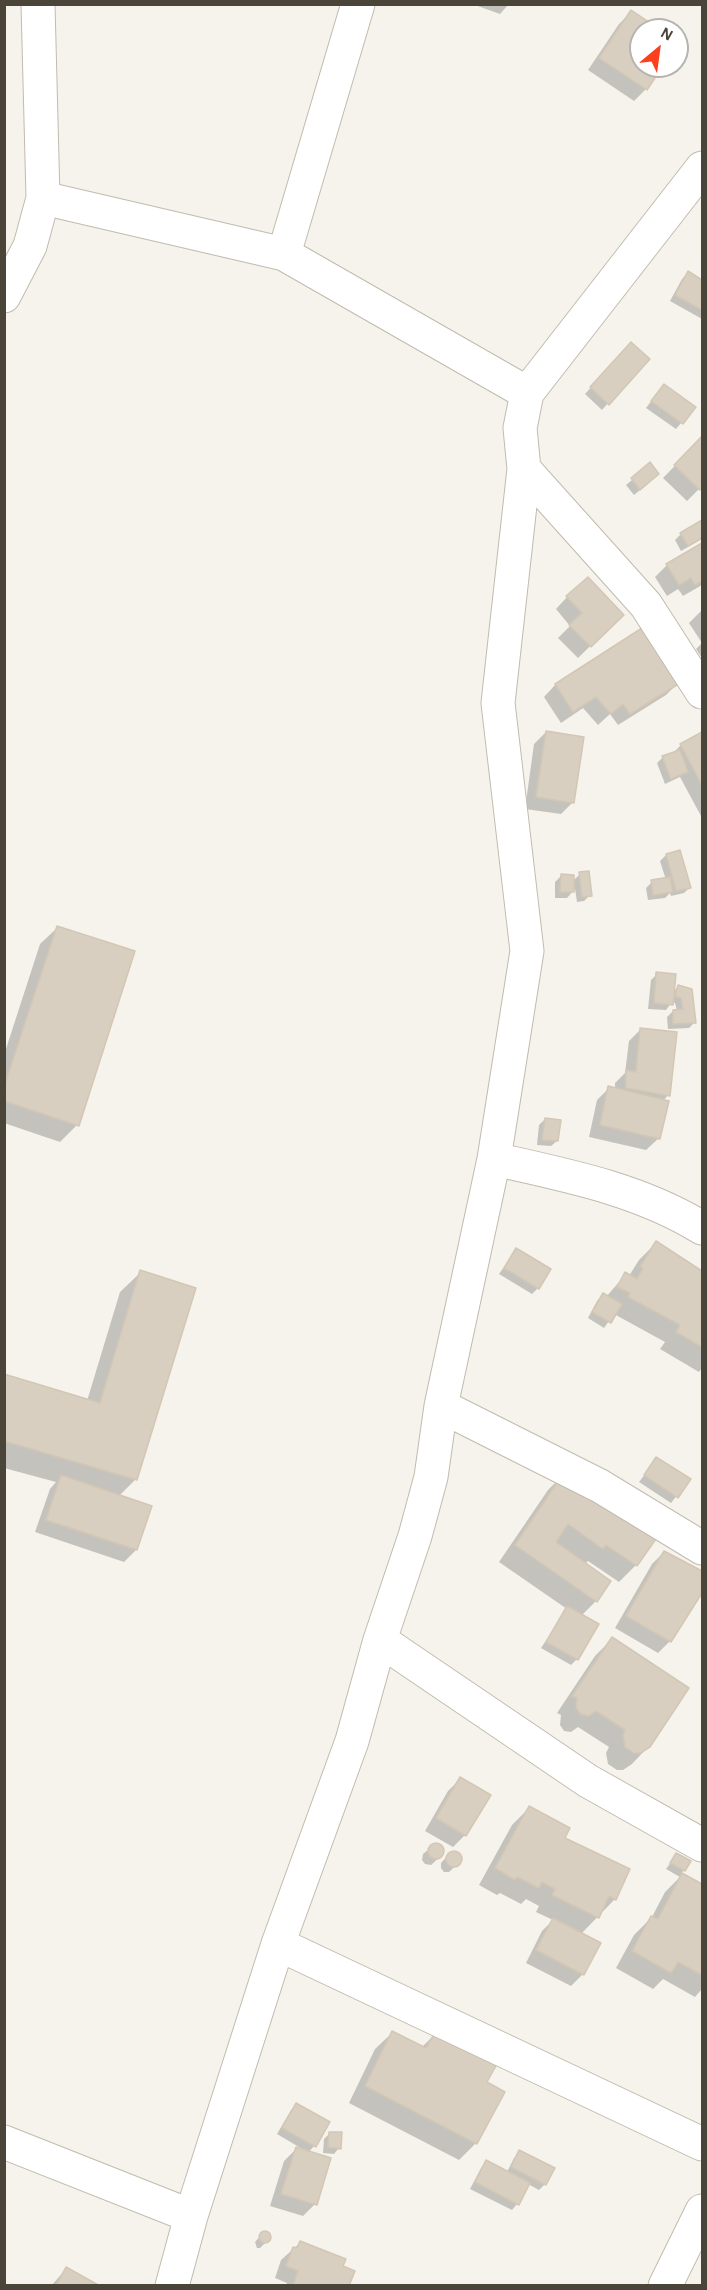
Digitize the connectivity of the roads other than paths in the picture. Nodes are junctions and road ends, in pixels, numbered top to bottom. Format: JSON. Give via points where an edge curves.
{"nodes":[{"id":1,"x":38,"y":4,"type":"edge"},
{"id":2,"x":358,"y":4,"type":"edge"},
{"id":3,"x":702,"y":168,"type":"edge"},
{"id":4,"x":43,"y":198,"type":"junction"},
{"id":5,"x":284,"y":254,"type":"junction"},
{"id":6,"x":6,"y":292,"type":"edge"},
{"id":7,"x":527,"y":393,"type":"junction"},
{"id":8,"x":524,"y":469,"type":"junction"},
{"id":9,"x":702,"y":692,"type":"edge"},
{"id":10,"x":494,"y":1159,"type":"junction"},
{"id":11,"x":702,"y":1228,"type":"edge"},
{"id":12,"x":441,"y":1406,"type":"junction"},
{"id":13,"x":702,"y":1548,"type":"edge"},
{"id":14,"x":380,"y":1640,"type":"junction"},
{"id":15,"x":702,"y":1845,"type":"edge"},
{"id":16,"x":278,"y":1944,"type":"junction"},
{"id":17,"x":4,"y":2142,"type":"edge"},
{"id":18,"x":702,"y":2144,"type":"edge"},
{"id":19,"x":702,"y":2211,"type":"edge"},
{"id":20,"x":191,"y":2216,"type":"junction"},
{"id":21,"x":172,"y":2286,"type":"edge"},
{"id":22,"x":665,"y":2286,"type":"edge"}],
"edges":[{"from":1,"to":4,"type":"street"},
{"from":2,"to":5,"type":"street"},
{"from":3,"to":7,"type":"street"},
{"from":4,"to":5,"type":"street"},
{"from":4,"to":6,"type":"street","via":[[30,246]]},
{"from":5,"to":7,"type":"street"},
{"from":7,"to":8,"type":"street","via":[[520,428]]},
{"from":8,"to":9,"type":"street","via":[[646,605]]},
{"from":8,"to":10,"type":"street","via":[[498,703],[527,951]]},
{"from":10,"to":11,"type":"street","via":[[633,1194]]},
{"from":10,"to":12,"type":"street"},
{"from":12,"to":13,"type":"street","via":[[600,1486]]},
{"from":12,"to":14,"type":"street","via":[[431,1477],[418,1527]]},
{"from":14,"to":15,"type":"street","via":[[588,1781]]},
{"from":14,"to":16,"type":"street","via":[[352,1741]]},
{"from":16,"to":18,"type":"street"},
{"from":16,"to":20,"type":"street"},
{"from":17,"to":20,"type":"street"},
{"from":19,"to":22,"type":"street"},
{"from":20,"to":21,"type":"street"}]}
